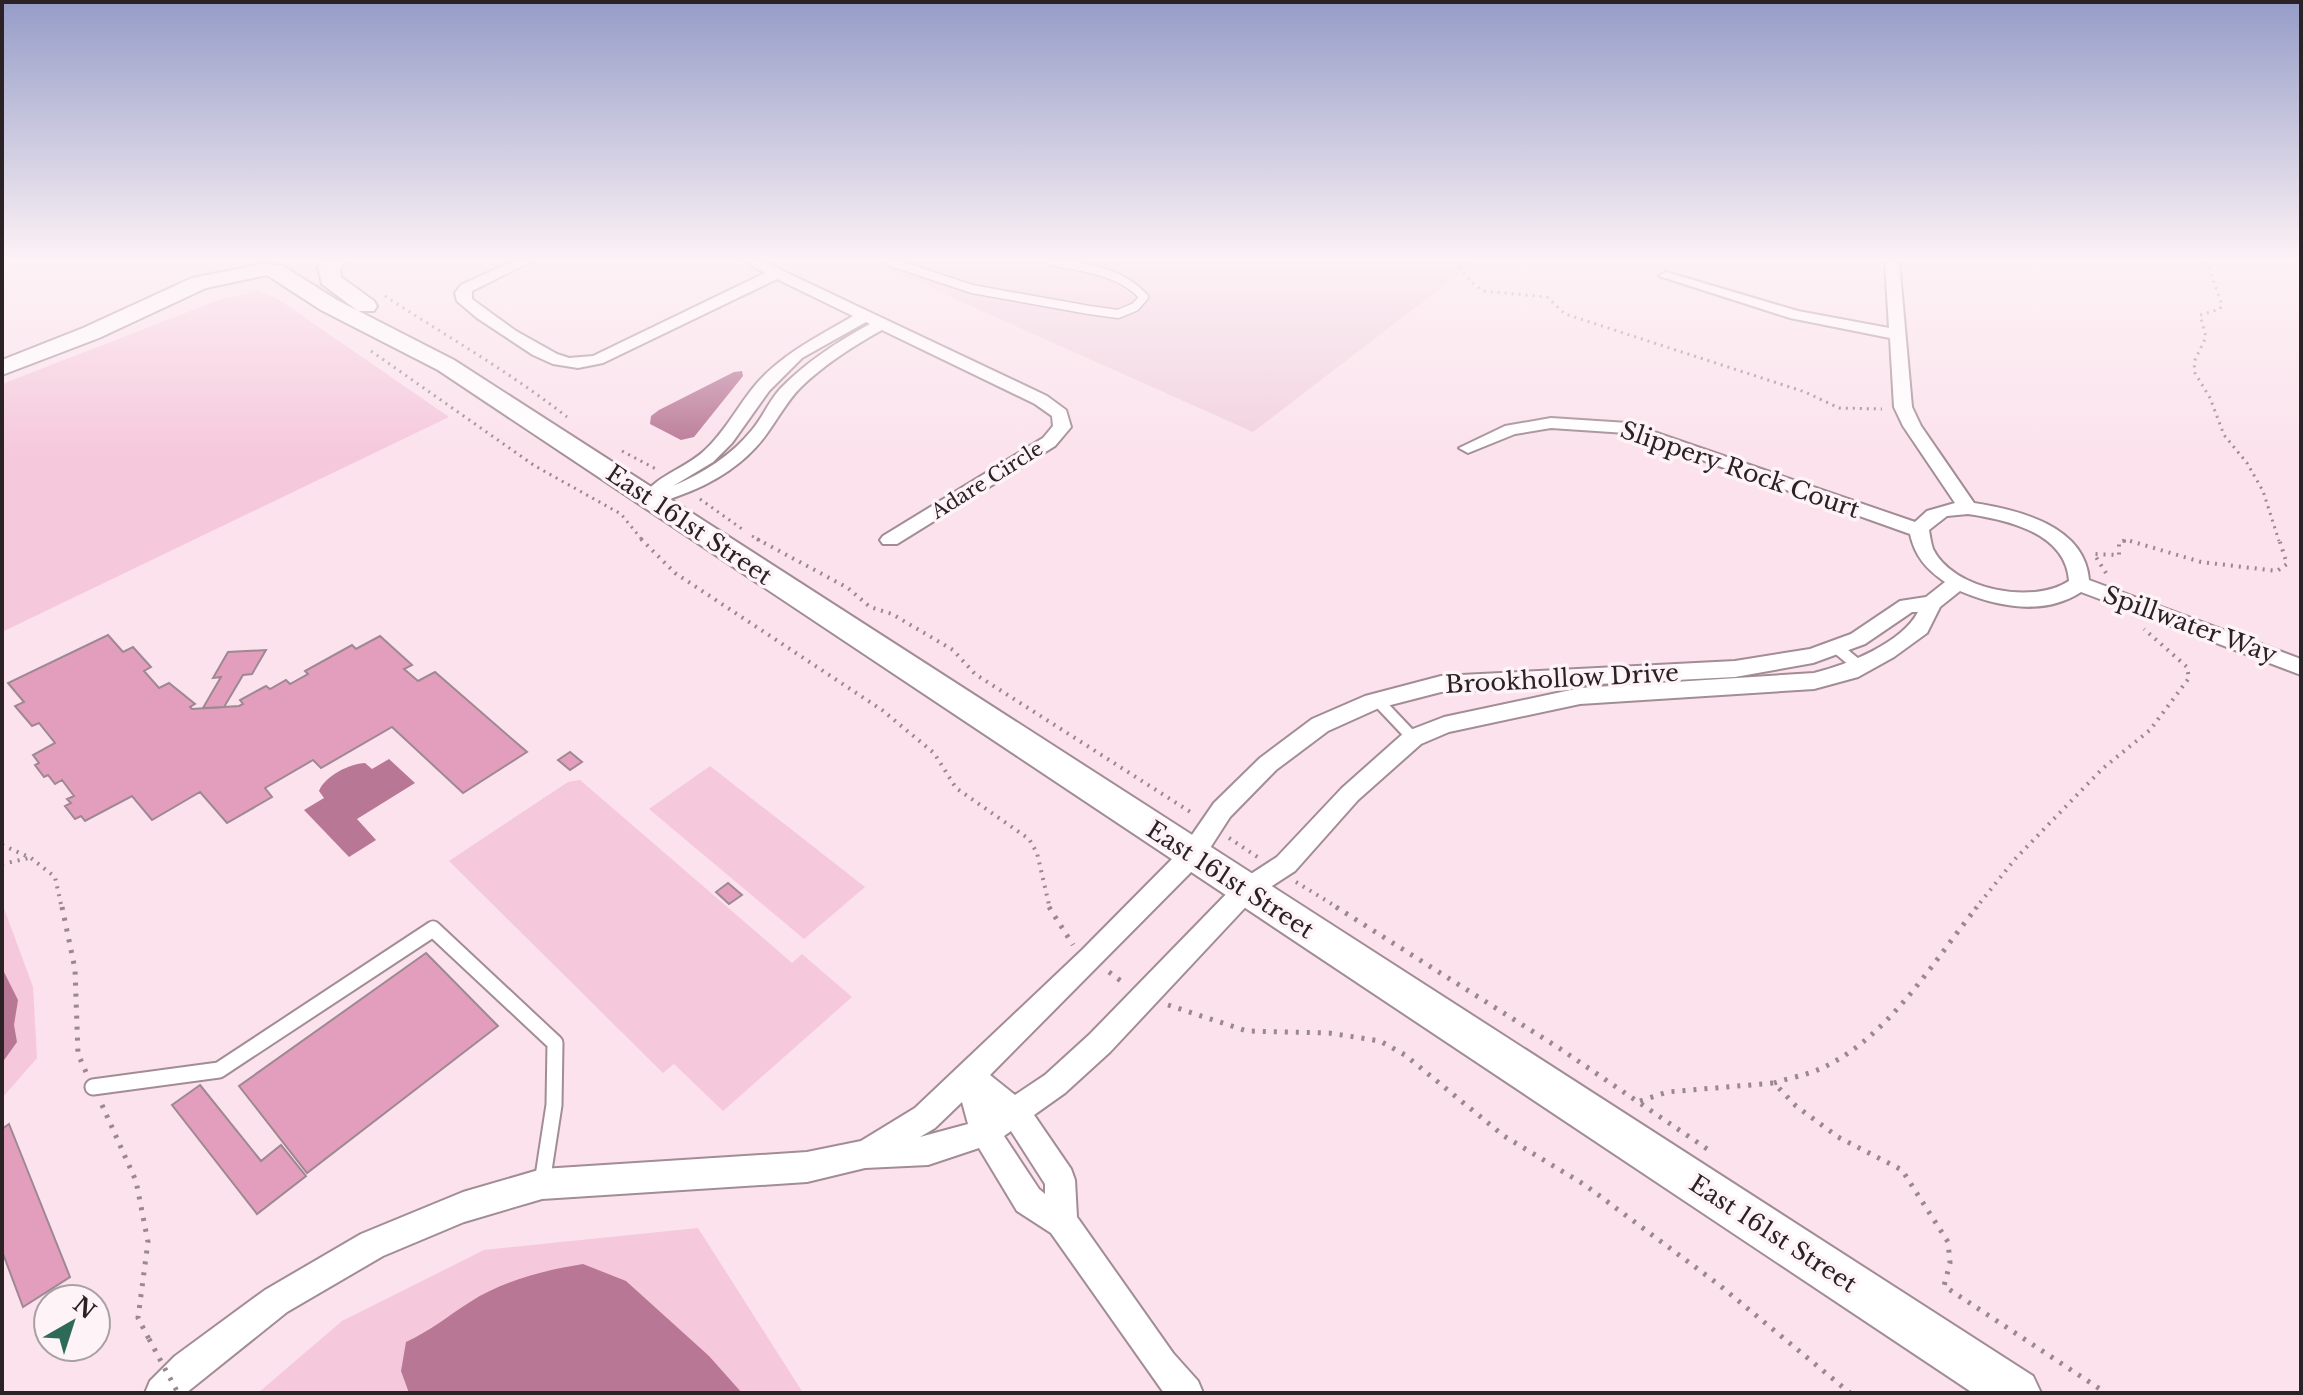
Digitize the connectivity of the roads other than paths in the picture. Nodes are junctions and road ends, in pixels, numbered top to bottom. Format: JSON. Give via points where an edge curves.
{"nodes":[{"id":1,"x":85,"y":326,"type":"edge"},
{"id":2,"x":106,"y":326,"type":"edge"},
{"id":3,"x":370,"y":326,"type":"edge"},
{"id":4,"x":394,"y":326,"type":"edge"},
{"id":5,"x":503,"y":326,"type":"edge"},
{"id":6,"x":668,"y":326,"type":"edge"},
{"id":7,"x":860,"y":326,"type":"edge"},
{"id":8,"x":865,"y":326,"type":"edge"},
{"id":9,"x":882,"y":326,"type":"edge"},
{"id":10,"x":1854,"y":326,"type":"edge"},
{"id":11,"x":1896,"y":326,"type":"edge"},
{"id":12,"x":1896,"y":334,"type":"junction"},
{"id":13,"x":446,"y":365,"type":"junction"},
{"id":14,"x":2,"y":367,"type":"edge"},
{"id":15,"x":1468,"y":448,"type":"dead end"},
{"id":16,"x":707,"y":458,"type":"junction"},
{"id":17,"x":724,"y":467,"type":"junction"},
{"id":18,"x":659,"y":489,"type":"junction"},
{"id":19,"x":1968,"y":508,"type":"junction"},
{"id":20,"x":1919,"y":530,"type":"junction"},
{"id":21,"x":890,"y":540,"type":"dead end"},
{"id":22,"x":1958,"y":582,"type":"junction"},
{"id":23,"x":2079,"y":584,"type":"junction"},
{"id":24,"x":1932,"y":603,"type":"junction"},
{"id":25,"x":1837,"y":648,"type":"junction"},
{"id":26,"x":1860,"y":667,"type":"junction"},
{"id":27,"x":2301,"y":667,"type":"edge"},
{"id":28,"x":1564,"y":677,"type":"junction"},
{"id":29,"x":1743,"y":677,"type":"junction"},
{"id":30,"x":1580,"y":696,"type":"junction"},
{"id":31,"x":1378,"y":701,"type":"junction"},
{"id":32,"x":1413,"y":738,"type":"junction"},
{"id":33,"x":1202,"y":841,"type":"junction"},
{"id":34,"x":1246,"y":890,"type":"junction"},
{"id":35,"x":968,"y":1075,"type":"junction"},
{"id":36,"x":93,"y":1087,"type":"dead end"},
{"id":37,"x":1015,"y":1112,"type":"junction"},
{"id":38,"x":985,"y":1132,"type":"junction"},
{"id":39,"x":865,"y":1154,"type":"junction"},
{"id":40,"x":542,"y":1184,"type":"junction"},
{"id":41,"x":1062,"y":1222,"type":"junction"},
{"id":42,"x":162,"y":1393,"type":"edge"},
{"id":43,"x":1186,"y":1393,"type":"edge"},
{"id":44,"x":2016,"y":1393,"type":"edge"}],
"edges":[{"from":1,"to":14,"type":"street"},
{"from":2,"to":14,"type":"street"},
{"from":3,"to":13,"type":"street","name":"East 161st Street"},
{"from":4,"to":13,"type":"street","name":"East 161st Street"},
{"from":5,"to":6,"type":"street","via":[[556,361],[571,364],[597,360]]},
{"from":7,"to":16,"type":"street","via":[[796,355],[763,387]]},
{"from":8,"to":17,"type":"street","via":[[783,396],[759,433]]},
{"from":9,"to":21,"type":"street","name":"Adare Circle","via":[[1041,400],[1060,414],[1062,427],[1049,442]]},
{"from":10,"to":12,"type":"street"},
{"from":11,"to":12,"type":"street"},
{"from":12,"to":19,"type":"street","via":[[1900,395],[1907,417]]},
{"from":13,"to":18,"type":"street","name":"East 161st Street"},
{"from":15,"to":20,"type":"street","name":"Slippery Rock Court","via":[[1511,430],[1551,423],[1628,428]]},
{"from":16,"to":17,"type":"lane"},
{"from":16,"to":18,"type":"street"},
{"from":17,"to":18,"type":"street","via":[[686,489]]},
{"from":18,"to":33,"type":"street","name":"East 161st Street"},
{"from":19,"to":20,"type":"street","via":[[1935,513]]},
{"from":19,"to":23,"type":"street","via":[[2010,515],[2050,534],[2076,560]]},
{"from":20,"to":22,"type":"street","via":[[1923,550]]},
{"from":22,"to":23,"type":"street","via":[[2000,598],[2041,602],[2058,599]]},
{"from":22,"to":24,"type":"street","name":"Brookhollow Drive"},
{"from":23,"to":27,"type":"street","name":"Spillwater Way"},
{"from":24,"to":25,"type":"street","name":"Brookhollow Drive","via":[[1907,606]]},
{"from":24,"to":26,"type":"street","name":"Brookhollow Drive","via":[[1920,628]]},
{"from":25,"to":26,"type":"lane"},
{"from":25,"to":29,"type":"street","name":"Brookhollow Drive"},
{"from":26,"to":29,"type":"street","name":"Brookhollow Drive","via":[[1814,681]]},
{"from":28,"to":29,"type":"street","name":"Brookhollow Drive"},
{"from":28,"to":30,"type":"lane"},
{"from":28,"to":31,"type":"street","name":"Brookhollow Drive","via":[[1441,684]]},
{"from":29,"to":30,"type":"street","name":"Brookhollow Drive"},
{"from":30,"to":32,"type":"street","name":"Brookhollow Drive","via":[[1444,725]]},
{"from":31,"to":32,"type":"lane"},
{"from":31,"to":33,"type":"street","name":"Brookhollow Drive","via":[[1320,725],[1268,764],[1222,810]]},
{"from":32,"to":34,"type":"street","name":"Brookhollow Drive","via":[[1350,794],[1286,864]]},
{"from":33,"to":34,"type":"street","name":"East 161st Street"},
{"from":33,"to":35,"type":"street","name":"Brookhollow Drive","via":[[1091,958]]},
{"from":34,"to":37,"type":"street","name":"Brookhollow Drive","via":[[1055,1084]]},
{"from":34,"to":44,"type":"street","name":"East 161st Street"},
{"from":35,"to":37,"type":"street"},
{"from":35,"to":38,"type":"street"},
{"from":35,"to":39,"type":"street","name":"Brookhollow Drive","via":[[925,1118]]},
{"from":36,"to":40,"type":"lane","via":[[219,1070],[433,929],[555,1043],[554,1105]]},
{"from":37,"to":38,"type":"street","name":"Brookhollow Drive"},
{"from":37,"to":41,"type":"street","via":[[1060,1180]]},
{"from":38,"to":39,"type":"street","name":"Brookhollow Drive","via":[[928,1151]]},
{"from":38,"to":41,"type":"street","via":[[1028,1200]]},
{"from":39,"to":40,"type":"street","via":[[807,1167]]},
{"from":40,"to":42,"type":"street","via":[[463,1207],[372,1245],[276,1301]]},
{"from":41,"to":43,"type":"street"}]}
